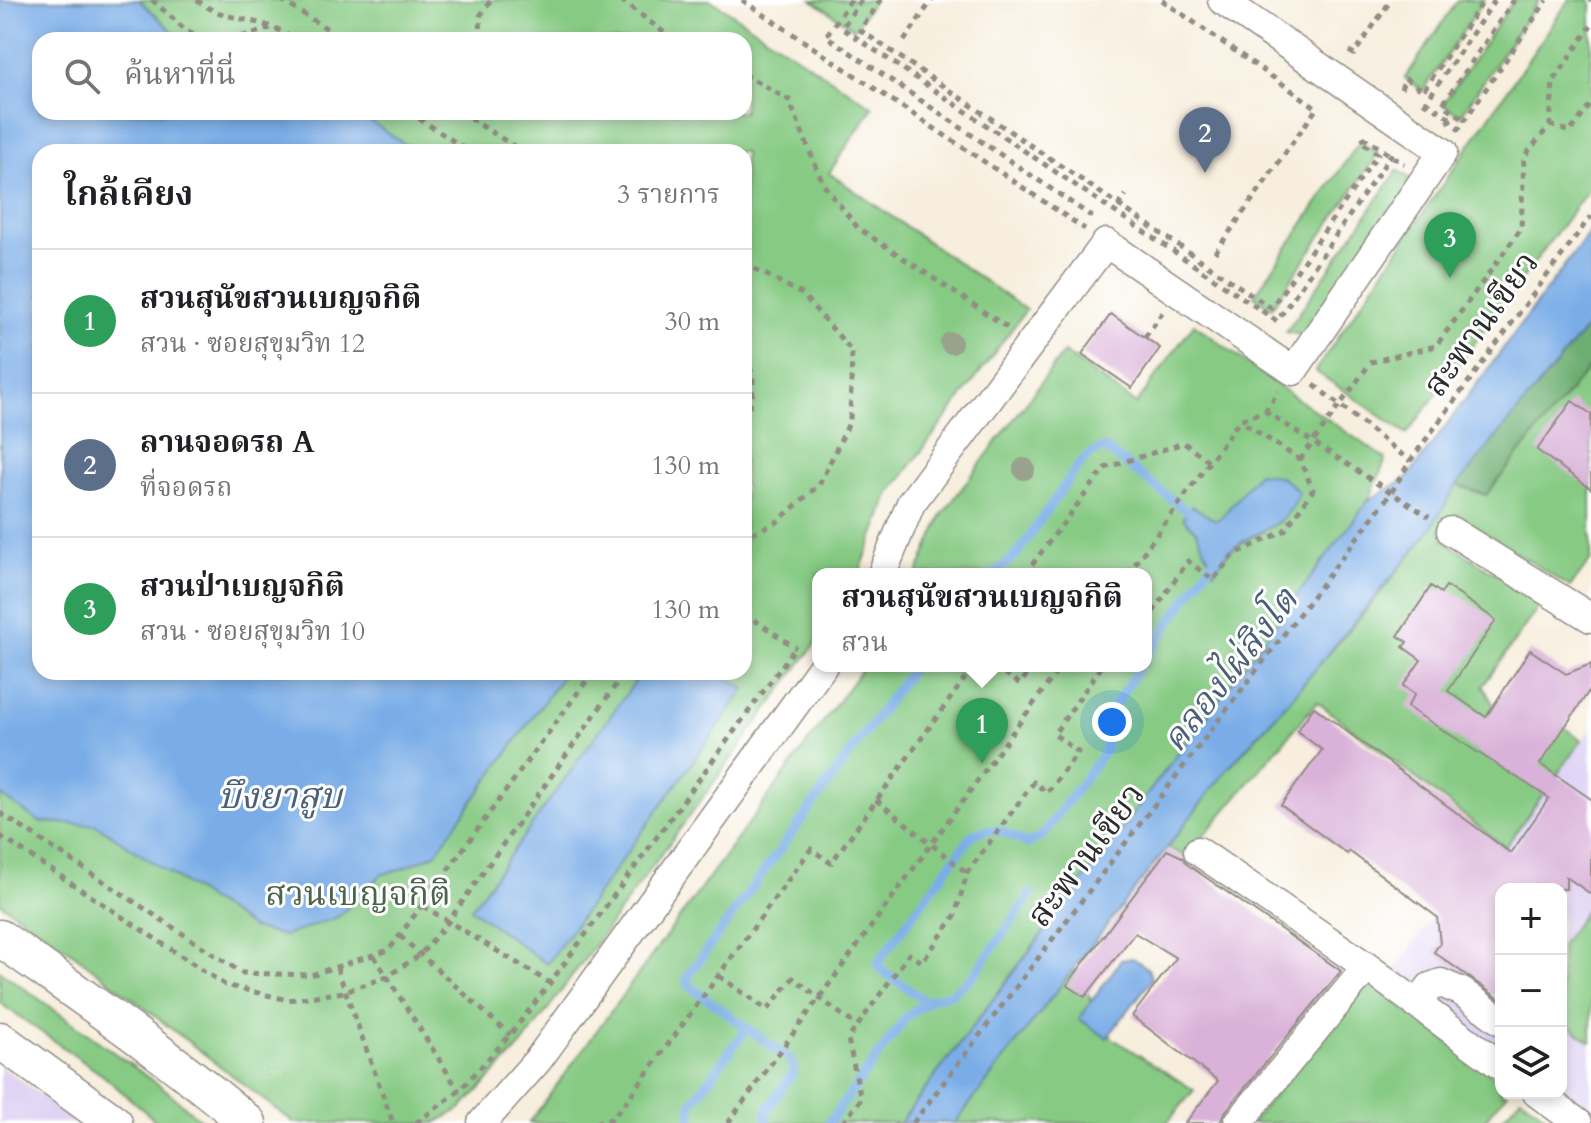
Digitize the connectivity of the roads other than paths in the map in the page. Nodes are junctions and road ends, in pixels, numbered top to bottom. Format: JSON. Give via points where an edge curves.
{"nodes":[{"id":1,"x":1222,"y":0,"type":"edge"},
{"id":2,"x":1451,"y":531,"type":"road end"},
{"id":3,"x":884,"y":568,"type":"edge"},
{"id":4,"x":1591,"y":618,"type":"edge"},
{"id":5,"x":812,"y":665,"type":"edge"},
{"id":6,"x":1198,"y":851,"type":"dead end"},
{"id":7,"x":0,"y":938,"type":"edge"},
{"id":8,"x":1367,"y":967,"type":"junction"},
{"id":9,"x":1417,"y":1005,"type":"junction"},
{"id":10,"x":1495,"y":1017,"type":"edge"},
{"id":11,"x":0,"y":1040,"type":"edge"},
{"id":12,"x":1495,"y":1062,"type":"edge"},
{"id":13,"x":1545,"y":1099,"type":"edge"},
{"id":14,"x":114,"y":1123,"type":"edge"},
{"id":15,"x":248,"y":1123,"type":"edge"},
{"id":16,"x":482,"y":1123,"type":"edge"},
{"id":17,"x":1238,"y":1123,"type":"edge"},
{"id":18,"x":1578,"y":1123,"type":"edge"}],
"edges":[{"from":1,"to":3,"type":"street","via":[[1443,152],[1293,371],[1105,234],[911,503]]},
{"from":2,"to":4,"type":"street"},
{"from":5,"to":16,"type":"street","via":[[538,1060]]},
{"from":6,"to":8,"type":"street"},
{"from":7,"to":15,"type":"main road"},
{"from":8,"to":9,"type":"street"},
{"from":8,"to":17,"type":"street"},
{"from":9,"to":10,"type":"street","via":[[1430,987],[1441,983]]},
{"from":9,"to":12,"type":"street"},
{"from":11,"to":14,"type":"main road"},
{"from":13,"to":18,"type":"street"}]}
